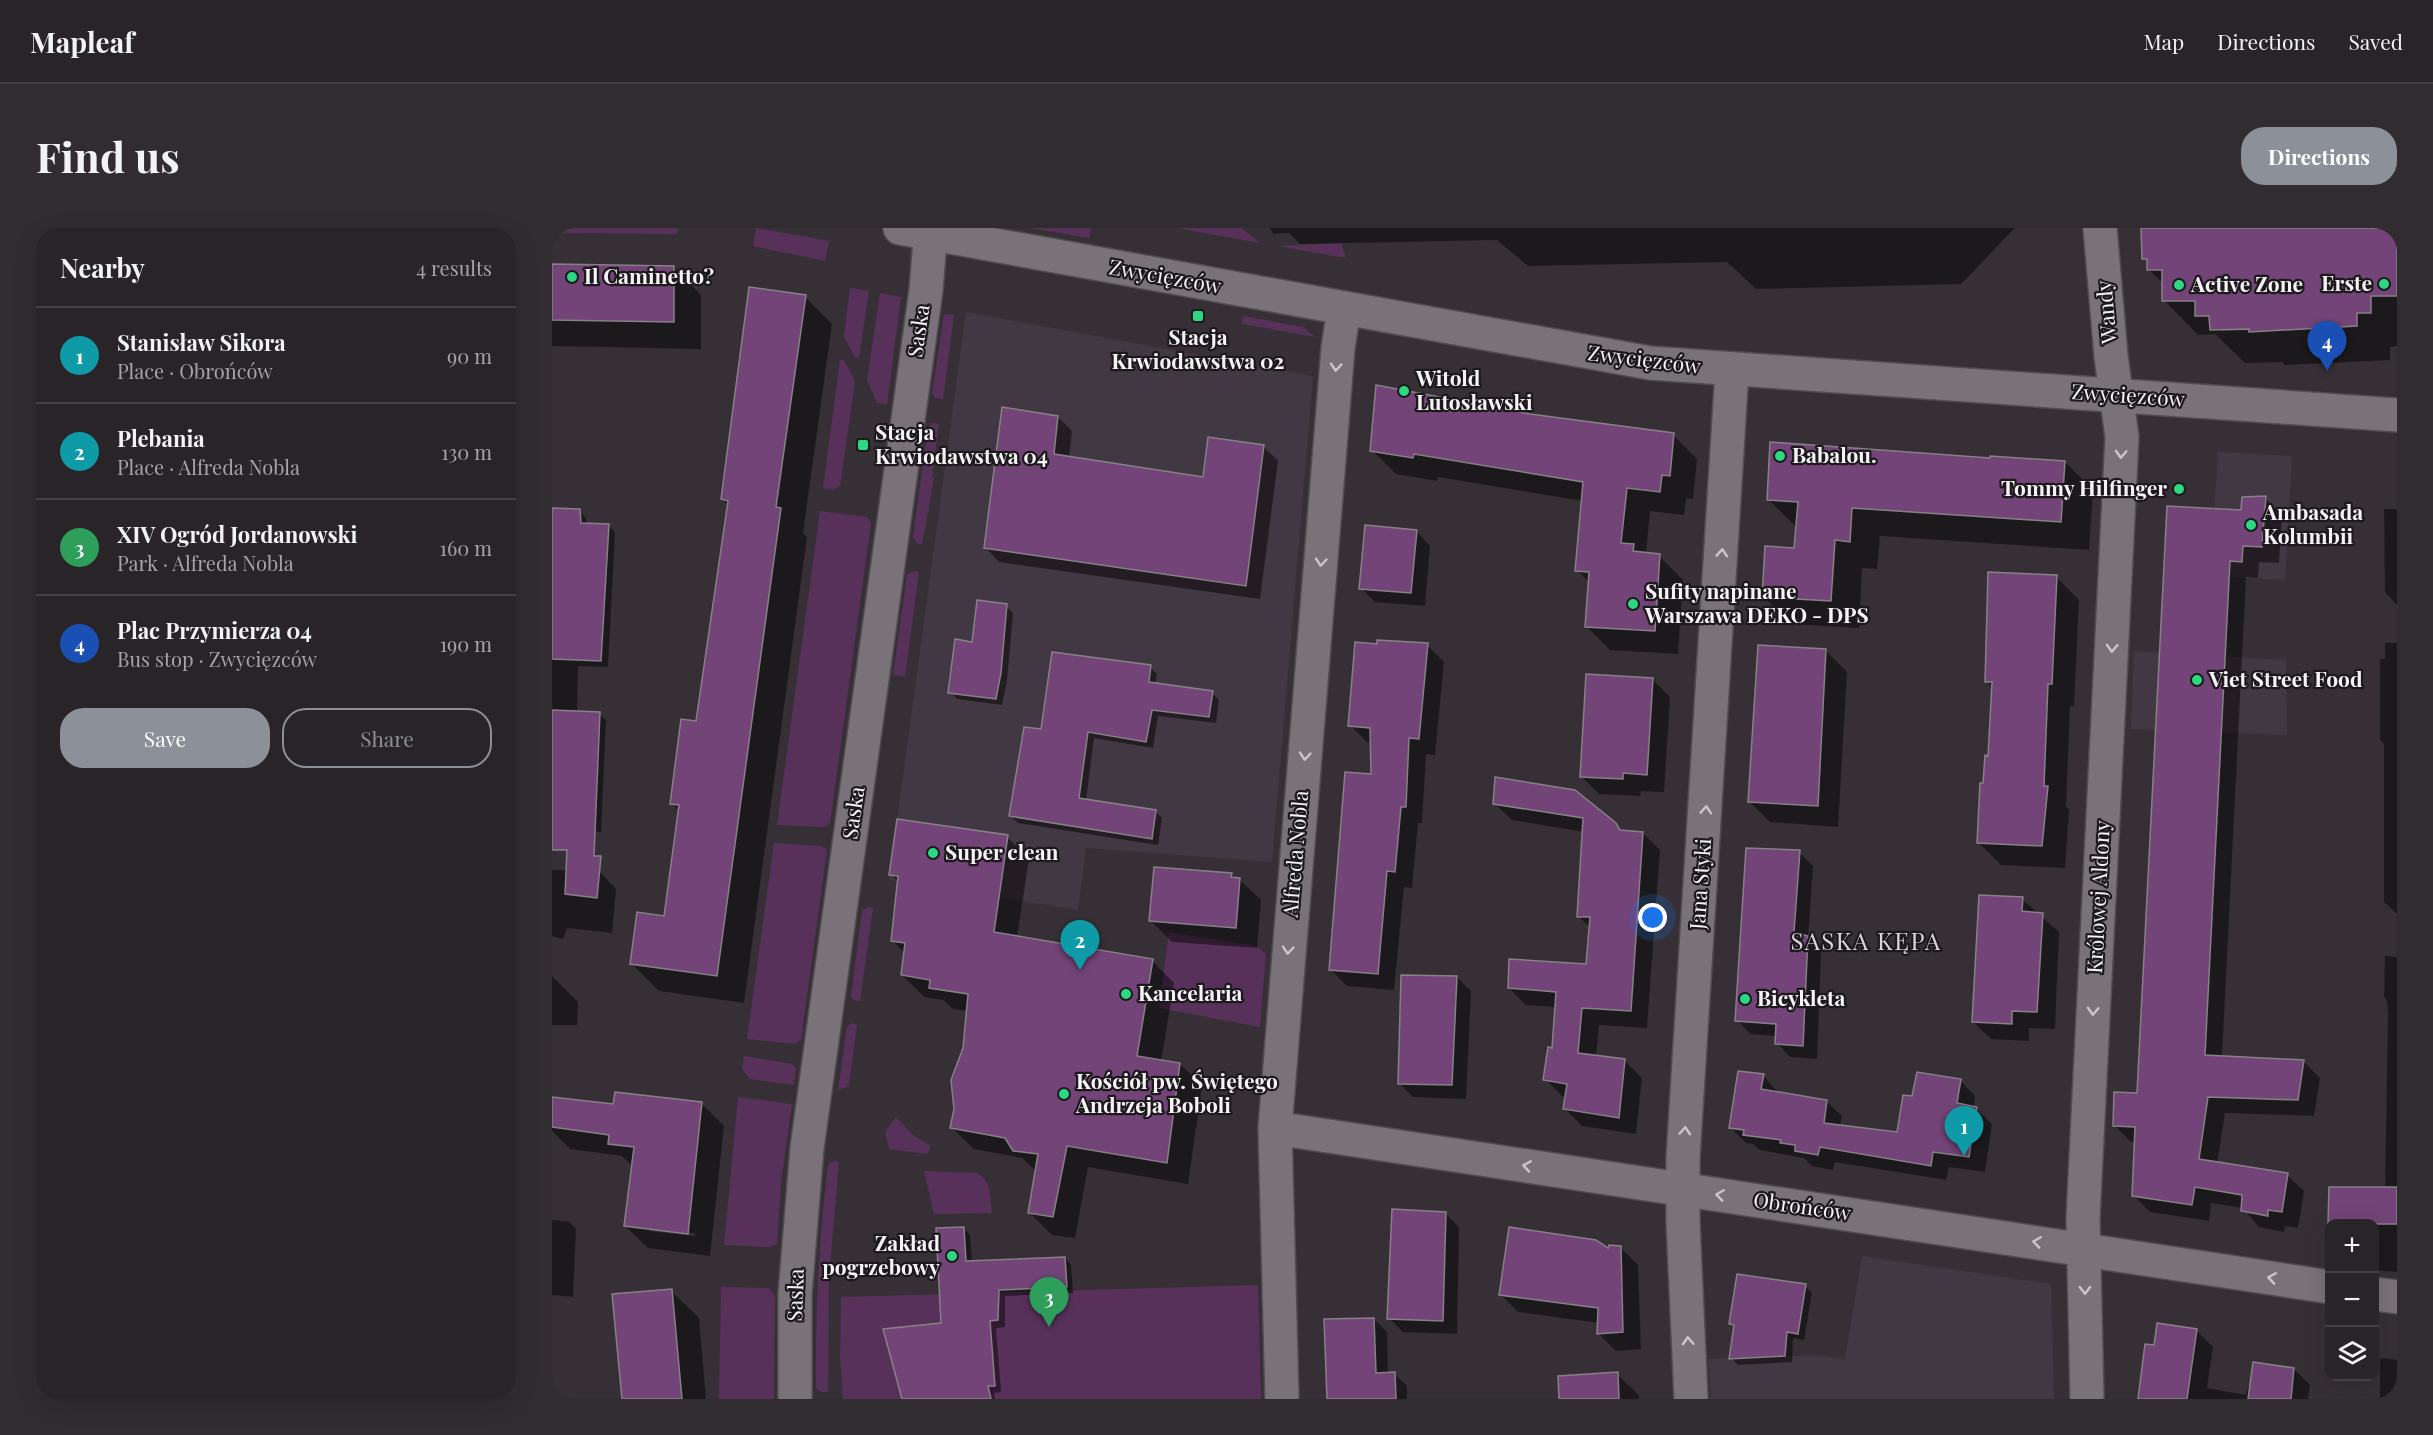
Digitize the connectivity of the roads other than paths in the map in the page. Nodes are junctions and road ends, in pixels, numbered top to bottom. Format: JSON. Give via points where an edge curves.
{"nodes":[{"id":1,"x":2100,"y":228,"type":"edge"},
{"id":2,"x":921,"y":230,"type":"edge"},
{"id":3,"x":1344,"y":309,"type":"junction"},
{"id":4,"x":1732,"y":370,"type":"junction"},
{"id":5,"x":2116,"y":396,"type":"junction"},
{"id":6,"x":2397,"y":415,"type":"edge"},
{"id":7,"x":1275,"y":1128,"type":"junction"},
{"id":8,"x":1683,"y":1189,"type":"junction"},
{"id":9,"x":2084,"y":1249,"type":"junction"},
{"id":10,"x":2325,"y":1286,"type":"edge"},
{"id":11,"x":2379,"y":1295,"type":"edge"},
{"id":12,"x":2397,"y":1297,"type":"edge"},
{"id":13,"x":795,"y":1399,"type":"edge"},
{"id":14,"x":1282,"y":1399,"type":"edge"},
{"id":15,"x":1691,"y":1399,"type":"edge"},
{"id":16,"x":2087,"y":1399,"type":"edge"}],
"edges":[{"from":1,"to":5,"type":"street","name":"Wandy"},
{"from":2,"to":3,"type":"street","name":"Zwycięzców"},
{"from":2,"to":13,"type":"street","name":"Saska","via":[[926,290],[807,1148],[795,1294]]},
{"from":3,"to":4,"type":"street","name":"Zwycięzców","via":[[1616,359]]},
{"from":3,"to":7,"type":"street","name":"Alfreda Nobla","one_way":true},
{"from":4,"to":5,"type":"street","name":"Zwycięzców"},
{"from":8,"to":4,"type":"street","name":"Jana Styki","one_way":true},
{"from":5,"to":6,"type":"street","name":"Zwycięzców"},
{"from":5,"to":9,"type":"street","name":"Królowej Aldony","one_way":true,"via":[[2122,437]]},
{"from":8,"to":7,"type":"street","name":"Obrońców","one_way":true},
{"from":7,"to":14,"type":"street","name":"Alfreda Nobla"},
{"from":9,"to":8,"type":"street","name":"Obrońców","one_way":true},
{"from":15,"to":8,"type":"street","name":"Jana Styki","one_way":true},
{"from":10,"to":9,"type":"street","name":"Obrońców","one_way":true},
{"from":9,"to":16,"type":"street","name":"Królowej Aldony","one_way":true},
{"from":11,"to":12,"type":"street"}]}
